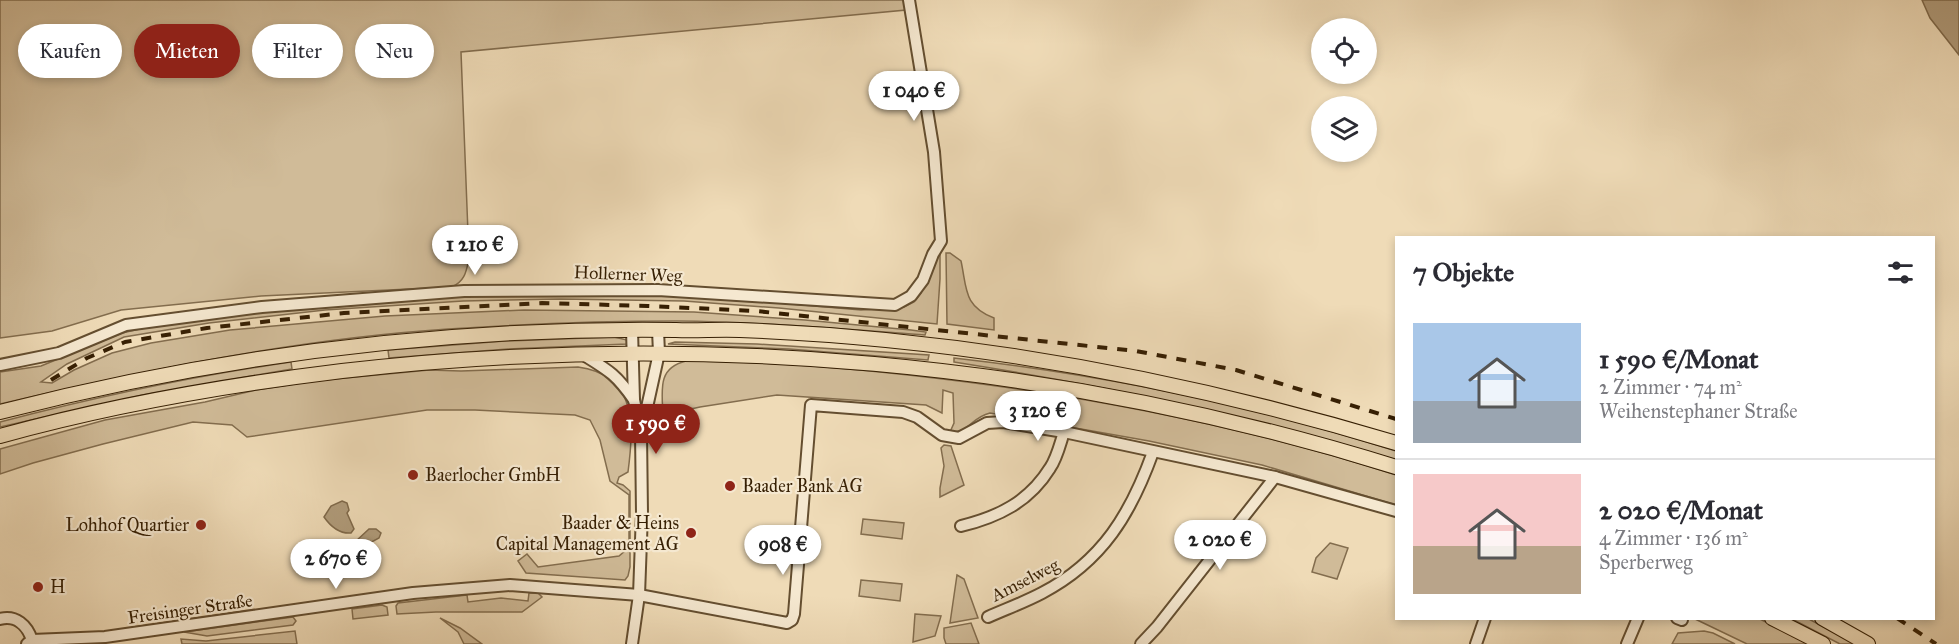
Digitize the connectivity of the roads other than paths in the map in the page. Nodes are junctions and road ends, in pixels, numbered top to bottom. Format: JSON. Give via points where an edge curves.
{"nodes":[{"id":1,"x":909,"y":0,"type":"edge"},
{"id":2,"x":632,"y":330,"type":"junction"},
{"id":3,"x":658,"y":330,"type":"junction"},
{"id":4,"x":634,"y":353,"type":"junction"},
{"id":5,"x":659,"y":353,"type":"junction"},
{"id":6,"x":582,"y":354,"type":"junction"},
{"id":7,"x":0,"y":365,"type":"edge"},
{"id":8,"x":634,"y":400,"type":"junction"},
{"id":9,"x":0,"y":412,"type":"edge"},
{"id":10,"x":1064,"y":432,"type":"junction"},
{"id":11,"x":641,"y":434,"type":"junction"},
{"id":12,"x":0,"y":436,"type":"edge"},
{"id":13,"x":1395,"y":443,"type":"edge"},
{"id":14,"x":1154,"y":452,"type":"junction"},
{"id":15,"x":1395,"y":467,"type":"edge"},
{"id":16,"x":1275,"y":477,"type":"junction"},
{"id":17,"x":1395,"y":511,"type":"edge"},
{"id":18,"x":961,"y":526,"type":"dead end"},
{"id":19,"x":639,"y":596,"type":"junction"},
{"id":20,"x":988,"y":617,"type":"dead end"},
{"id":21,"x":0,"y":618,"type":"edge"},
{"id":22,"x":1484,"y":620,"type":"edge"},
{"id":23,"x":1637,"y":620,"type":"edge"},
{"id":24,"x":1776,"y":620,"type":"edge"},
{"id":25,"x":1826,"y":620,"type":"edge"},
{"id":26,"x":29,"y":642,"type":"edge"},
{"id":27,"x":632,"y":644,"type":"edge"},
{"id":28,"x":1141,"y":644,"type":"edge"},
{"id":29,"x":1476,"y":644,"type":"edge"},
{"id":30,"x":1627,"y":644,"type":"edge"},
{"id":31,"x":1823,"y":644,"type":"edge"},
{"id":32,"x":1868,"y":644,"type":"edge"}],
"edges":[{"from":1,"to":7,"type":"street","name":"Hollerner Weg","via":[[934,152],[941,241],[923,280],[911,296],[895,305],[658,291],[464,291],[262,307],[126,325],[59,352]]},
{"from":2,"to":3,"type":"main road"},
{"from":2,"to":4,"type":"street"},
{"from":2,"to":9,"type":"main road","via":[[457,336],[294,354],[155,377]]},
{"from":3,"to":5,"type":"street"},
{"from":3,"to":13,"type":"main road","via":[[848,337],[1023,358],[1200,390]]},
{"from":4,"to":5,"type":"main road"},
{"from":4,"to":6,"type":"main road"},
{"from":4,"to":8,"type":"street"},
{"from":5,"to":11,"type":"street"},
{"from":5,"to":15,"type":"main road","via":[[788,357],[1004,378],[1239,423]]},
{"from":6,"to":8,"type":"street","via":[[611,372]]},
{"from":6,"to":12,"type":"main road","via":[[411,363],[293,377],[163,398]]},
{"from":8,"to":11,"type":"street"},
{"from":10,"to":14,"type":"street"},
{"from":10,"to":18,"type":"street","via":[[1051,467],[1021,500],[989,519]]},
{"from":10,"to":19,"type":"street","name":"Freisinger Straße","via":[[1003,422],[987,423],[959,438],[942,435],[903,412],[811,405],[792,620],[787,623]]},
{"from":11,"to":19,"type":"street"},
{"from":14,"to":16,"type":"street"},
{"from":14,"to":20,"type":"street","name":"Amselweg","via":[[1133,502],[1100,549],[1044,592]]},
{"from":16,"to":17,"type":"street"},
{"from":16,"to":28,"type":"street"},
{"from":19,"to":26,"type":"street","name":"Freisinger Straße","via":[[510,585],[413,593],[105,637]]},
{"from":19,"to":27,"type":"street"},
{"from":21,"to":26,"type":"street","name":"Freisinger Straße","via":[[19,621],[28,629]]},
{"from":22,"to":29,"type":"street"},
{"from":23,"to":30,"type":"street"},
{"from":24,"to":31,"type":"main road"},
{"from":25,"to":32,"type":"main road"}]}
